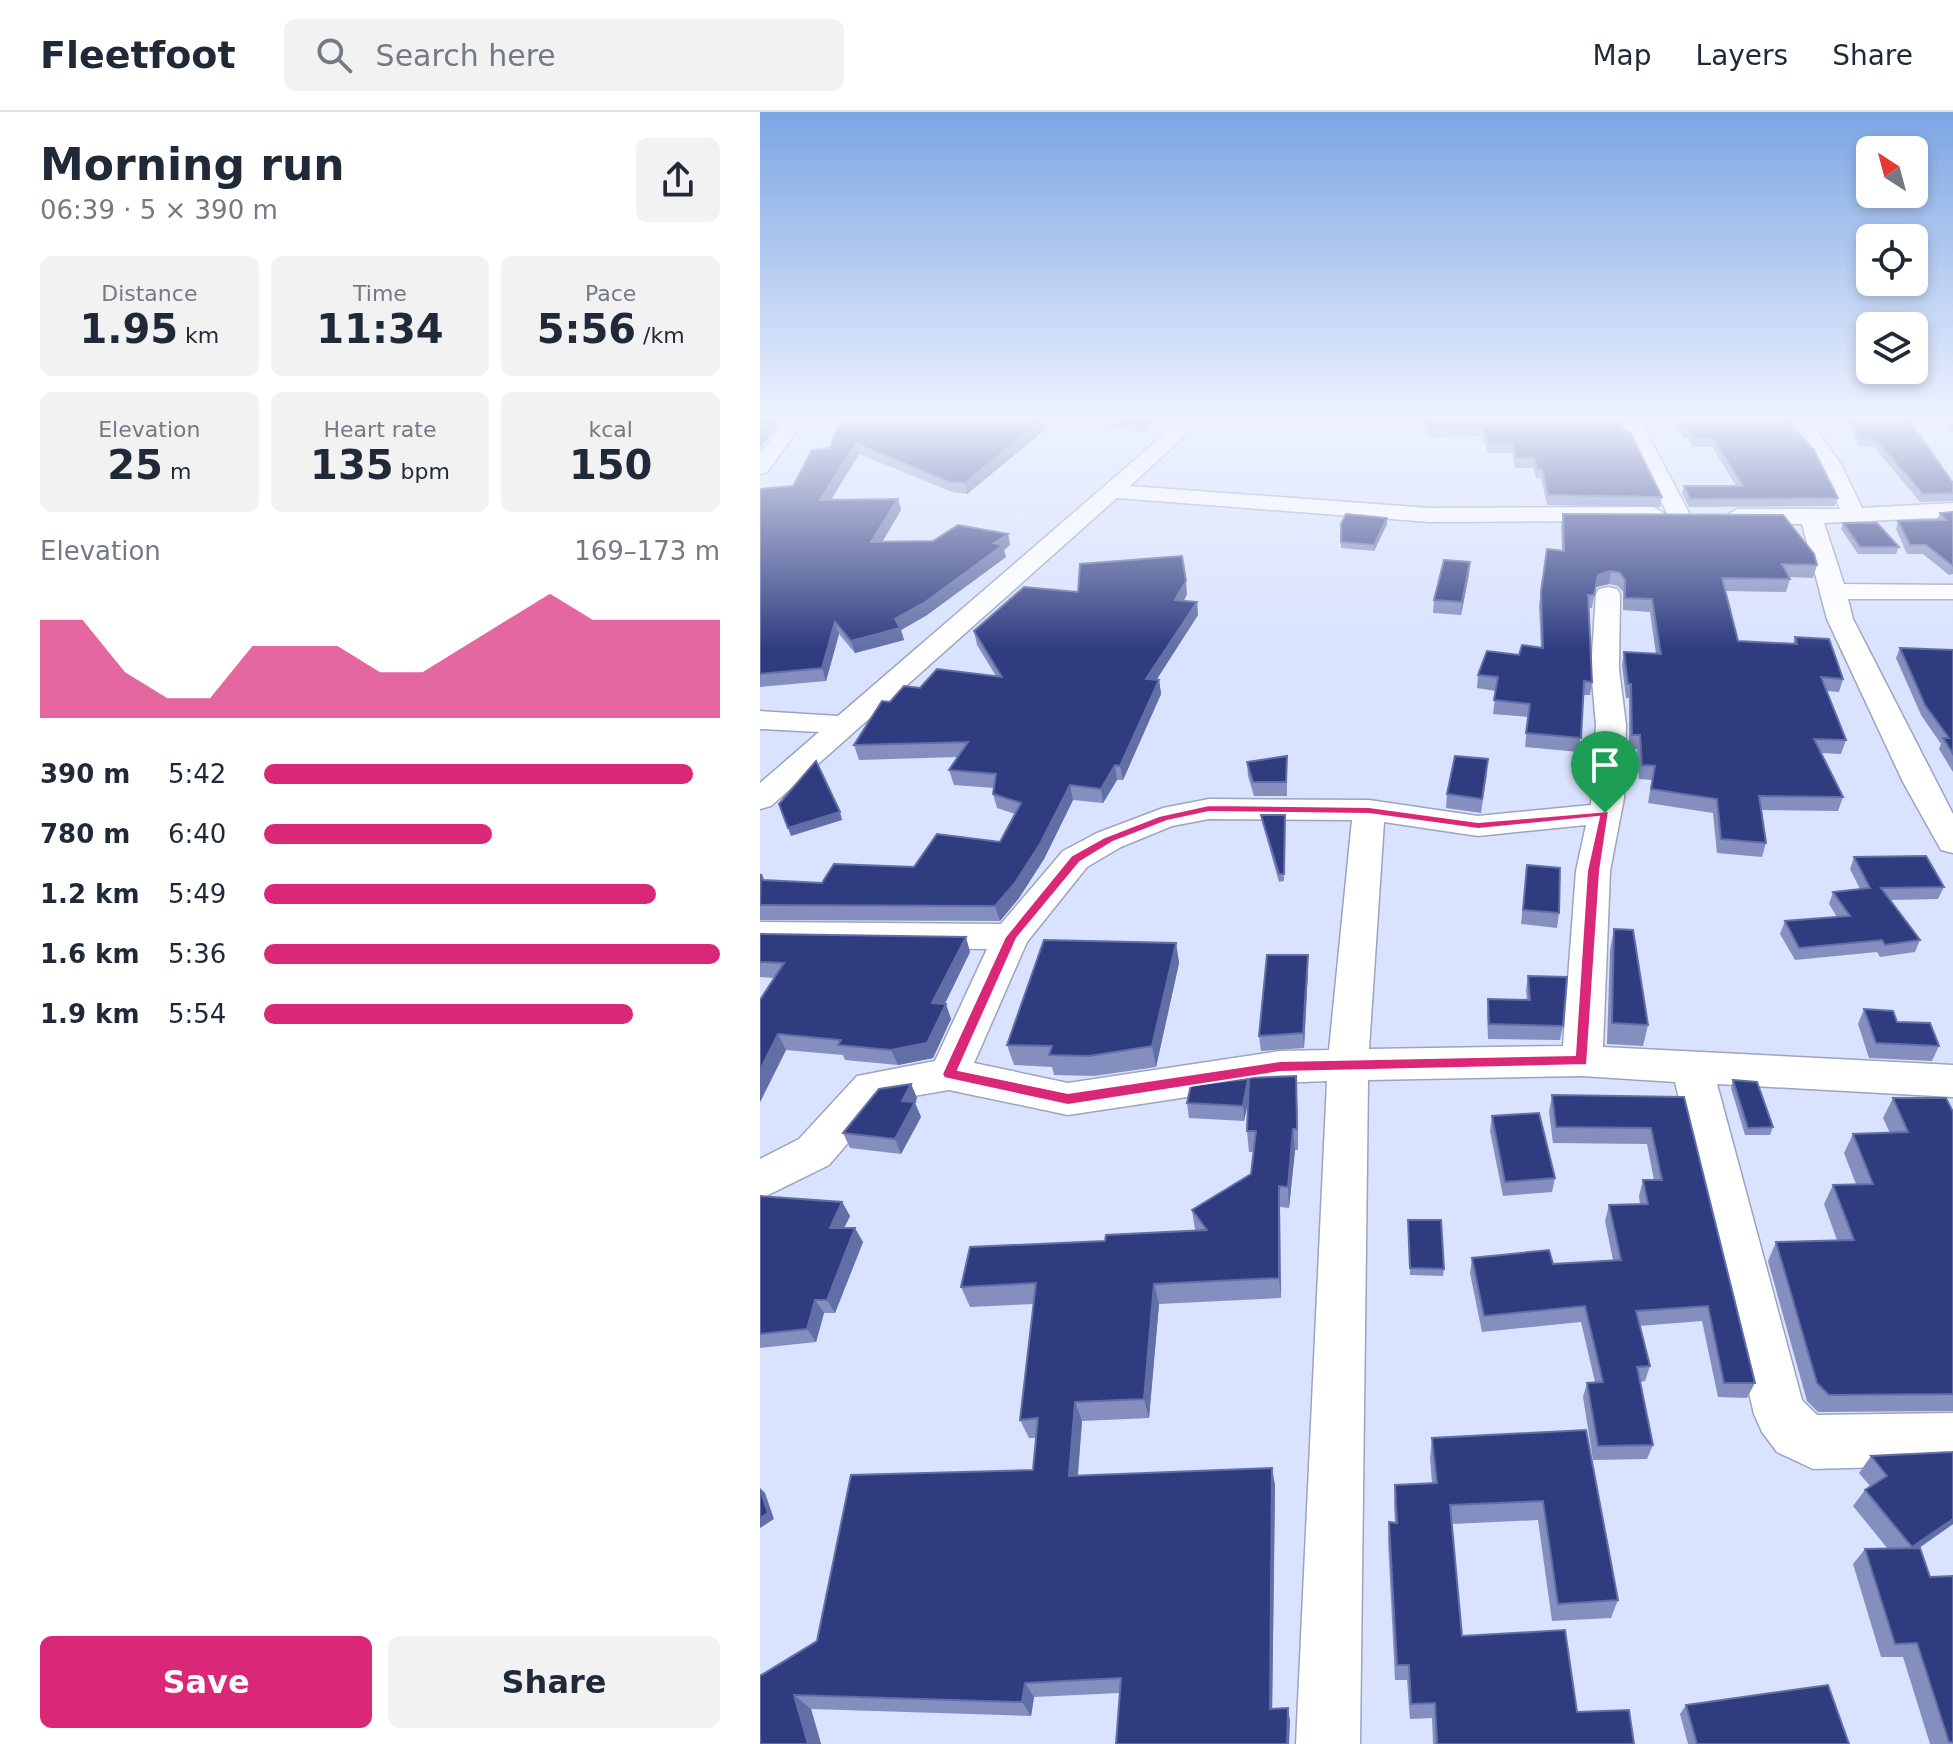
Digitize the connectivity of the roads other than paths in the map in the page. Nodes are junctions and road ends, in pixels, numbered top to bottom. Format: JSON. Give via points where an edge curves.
{"nodes":[{"id":1,"x":1107,"y":496,"type":"edge"},
{"id":2,"x":1181,"y":496,"type":"edge"},
{"id":3,"x":1669,"y":496,"type":"edge"},
{"id":4,"x":1845,"y":496,"type":"edge"},
{"id":5,"x":1953,"y":510,"type":"edge"},
{"id":6,"x":1853,"y":513,"type":"junction"},
{"id":7,"x":1679,"y":515,"type":"junction"},
{"id":8,"x":1811,"y":517,"type":"junction"},
{"id":9,"x":1834,"y":591,"type":"junction"},
{"id":10,"x":1953,"y":592,"type":"edge"},
{"id":11,"x":1608,"y":594,"type":"dead end"},
{"id":12,"x":760,"y":720,"type":"edge"},
{"id":13,"x":846,"y":725,"type":"junction"},
{"id":14,"x":760,"y":799,"type":"edge"},
{"id":15,"x":1369,"y":810,"type":"junction"},
{"id":16,"x":1605,"y":813,"type":"junction"},
{"id":17,"x":1953,"y":843,"type":"edge"},
{"id":18,"x":760,"y":934,"type":"edge"},
{"id":19,"x":1011,"y":937,"type":"junction"},
{"id":20,"x":1582,"y":1061,"type":"junction"},
{"id":21,"x":1348,"y":1065,"type":"junction"},
{"id":22,"x":1692,"y":1067,"type":"junction"},
{"id":23,"x":949,"y":1074,"type":"junction"},
{"id":24,"x":1953,"y":1081,"type":"edge"},
{"id":25,"x":760,"y":1180,"type":"edge"},
{"id":26,"x":1953,"y":1439,"type":"edge"},
{"id":27,"x":1328,"y":1744,"type":"edge"}],
"edges":[{"from":1,"to":13,"type":"street"},
{"from":2,"to":7,"type":"street","via":[[1430,515]]},
{"from":3,"to":7,"type":"street"},
{"from":4,"to":6,"type":"street"},
{"from":5,"to":6,"type":"street"},
{"from":6,"to":8,"type":"street"},
{"from":7,"to":8,"type":"street"},
{"from":8,"to":9,"type":"street"},
{"from":9,"to":10,"type":"street"},
{"from":9,"to":17,"type":"street","via":[[1864,673]]},
{"from":11,"to":16,"type":"street","via":[[1605,669],[1611,725]]},
{"from":12,"to":13,"type":"street"},
{"from":13,"to":14,"type":"street"},
{"from":15,"to":16,"type":"street","via":[[1478,826]]},
{"from":15,"to":19,"type":"street","via":[[1209,809],[1163,818],[1075,859]]},
{"from":15,"to":21,"type":"street"},
{"from":16,"to":20,"type":"street","via":[[1593,871]]},
{"from":18,"to":19,"type":"street"},
{"from":19,"to":23,"type":"street"},
{"from":20,"to":21,"type":"street"},
{"from":20,"to":22,"type":"street"},
{"from":21,"to":23,"type":"street","via":[[1280,1067],[1068,1099]]},
{"from":21,"to":27,"type":"street"},
{"from":22,"to":24,"type":"street"},
{"from":22,"to":26,"type":"street","via":[[1780,1414],[1796,1433],[1813,1442]]},
{"from":23,"to":25,"type":"street","via":[[872,1087],[814,1152]]}]}
